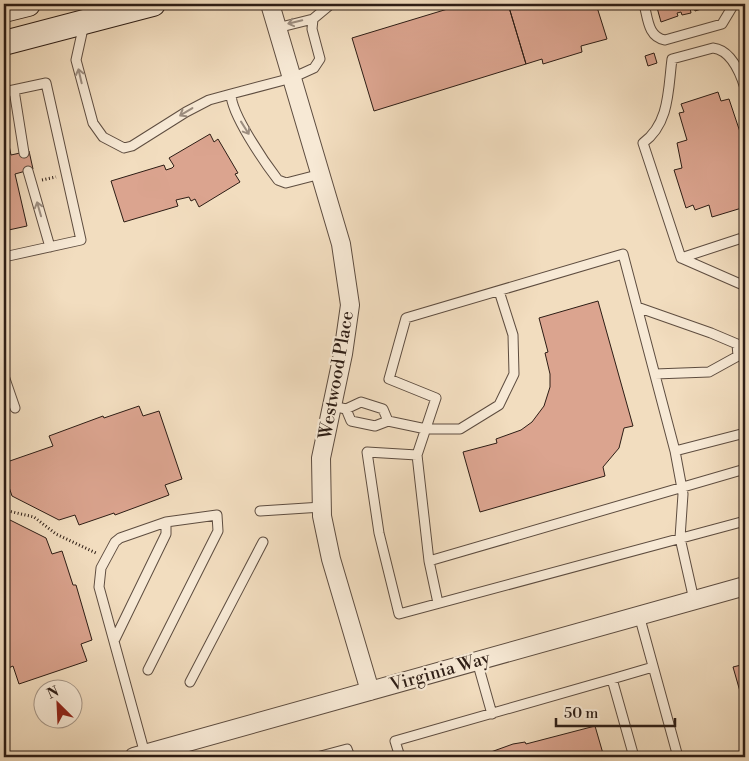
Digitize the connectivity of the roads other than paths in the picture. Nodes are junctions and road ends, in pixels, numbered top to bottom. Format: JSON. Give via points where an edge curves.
{"nodes":[{"id":1,"x":28,"y":4,"type":"edge"},
{"id":2,"x":153,"y":4,"type":"edge"},
{"id":3,"x":270,"y":4,"type":"edge"},
{"id":4,"x":331,"y":4,"type":"edge"},
{"id":5,"x":644,"y":4,"type":"edge"},
{"id":6,"x":734,"y":4,"type":"edge"},
{"id":7,"x":4,"y":10,"type":"edge"},
{"id":8,"x":313,"y":19,"type":"junction"},
{"id":9,"x":84,"y":23,"type":"junction"},
{"id":10,"x":277,"y":28,"type":"junction"},
{"id":11,"x":4,"y":43,"type":"edge"},
{"id":12,"x":292,"y":78,"type":"junction"},
{"id":13,"x":745,"y":88,"type":"edge"},
{"id":14,"x":14,"y":90,"type":"junction"},
{"id":15,"x":4,"y":92,"type":"edge"},
{"id":16,"x":231,"y":94,"type":"junction"},
{"id":17,"x":24,"y":153,"type":"dead end"},
{"id":18,"x":28,"y":170,"type":"dead end"},
{"id":19,"x":321,"y":174,"type":"junction"},
{"id":20,"x":745,"y":238,"type":"edge"},
{"id":21,"x":50,"y":247,"type":"junction"},
{"id":22,"x":4,"y":257,"type":"edge"},
{"id":23,"x":681,"y":258,"type":"junction"},
{"id":24,"x":745,"y":286,"type":"edge"},
{"id":25,"x":499,"y":290,"type":"junction"},
{"id":26,"x":637,"y":307,"type":"junction"},
{"id":27,"x":655,"y":374,"type":"junction"},
{"id":28,"x":4,"y":376,"type":"edge"},
{"id":29,"x":15,"y":408,"type":"dead end"},
{"id":30,"x":339,"y":408,"type":"junction"},
{"id":31,"x":388,"y":421,"type":"junction"},
{"id":32,"x":426,"y":429,"type":"junction"},
{"id":33,"x":745,"y":433,"type":"edge"},
{"id":34,"x":675,"y":450,"type":"junction"},
{"id":35,"x":417,"y":456,"type":"junction"},
{"id":36,"x":745,"y":469,"type":"edge"},
{"id":37,"x":682,"y":486,"type":"junction"},
{"id":38,"x":322,"y":507,"type":"junction"},
{"id":39,"x":260,"y":511,"type":"dead end"},
{"id":40,"x":745,"y":520,"type":"edge"},
{"id":41,"x":166,"y":522,"type":"junction"},
{"id":42,"x":680,"y":538,"type":"junction"},
{"id":43,"x":263,"y":542,"type":"dead end"},
{"id":44,"x":429,"y":561,"type":"junction"},
{"id":45,"x":745,"y":586,"type":"edge"},
{"id":46,"x":694,"y":600,"type":"junction"},
{"id":47,"x":438,"y":603,"type":"junction"},
{"id":48,"x":639,"y":615,"type":"junction"},
{"id":49,"x":115,"y":639,"type":"junction"},
{"id":50,"x":477,"y":661,"type":"junction"},
{"id":51,"x":653,"y":667,"type":"junction"},
{"id":52,"x":148,"y":670,"type":"dead end"},
{"id":53,"x":612,"y":679,"type":"junction"},
{"id":54,"x":190,"y":682,"type":"dead end"},
{"id":55,"x":370,"y":691,"type":"junction"},
{"id":56,"x":492,"y":714,"type":"junction"},
{"id":57,"x":140,"y":756,"type":"edge"},
{"id":58,"x":317,"y":757,"type":"edge"},
{"id":59,"x":350,"y":757,"type":"edge"},
{"id":60,"x":400,"y":757,"type":"edge"},
{"id":61,"x":634,"y":757,"type":"edge"},
{"id":62,"x":678,"y":757,"type":"edge"}],
"edges":[{"from":1,"to":7,"type":"main road"},
{"from":2,"to":9,"type":"main road"},
{"from":3,"to":10,"type":"street","name":"Westwood Place"},
{"from":4,"to":8,"type":"lane"},
{"from":5,"to":6,"type":"lane","via":[[652,35],[665,40],[722,24]]},
{"from":8,"to":10,"type":"lane","one_way":true},
{"from":8,"to":12,"type":"lane","via":[[312,29],[320,59],[314,68]]},
{"from":9,"to":11,"type":"main road"},
{"from":16,"to":9,"type":"lane","one_way":true,"via":[[209,100],[186,112],[132,146],[116,145],[98,131],[82,84],[77,50]]},
{"from":10,"to":12,"type":"street","name":"Westwood Place"},
{"from":12,"to":16,"type":"lane"},
{"from":12,"to":19,"type":"street","name":"Westwood Place"},
{"from":13,"to":23,"type":"lane","via":[[730,58],[719,49],[672,60],[663,119],[643,143]]},
{"from":14,"to":15,"type":"lane"},
{"from":14,"to":17,"type":"lane"},
{"from":14,"to":21,"type":"lane","via":[[46,82],[81,240]]},
{"from":16,"to":19,"type":"lane","one_way":true,"via":[[237,115],[278,180],[286,183]]},
{"from":21,"to":18,"type":"lane","one_way":true},
{"from":19,"to":30,"type":"street","name":"Westwood Place","via":[[342,244],[350,305]]},
{"from":20,"to":23,"type":"lane"},
{"from":21,"to":22,"type":"lane"},
{"from":23,"to":24,"type":"lane"},
{"from":25,"to":26,"type":"lane","via":[[623,254]]},
{"from":25,"to":32,"type":"lane","via":[[513,335],[514,374],[499,405],[460,429]]},
{"from":25,"to":32,"type":"lane","via":[[406,318],[389,379],[436,398]]},
{"from":26,"to":27,"type":"lane"},
{"from":26,"to":27,"type":"lane","via":[[737,344],[738,356],[710,372]]},
{"from":27,"to":34,"type":"lane"},
{"from":28,"to":29,"type":"lane"},
{"from":30,"to":31,"type":"lane","via":[[351,421],[375,426]]},
{"from":30,"to":31,"type":"lane","via":[[361,402],[383,409]]},
{"from":30,"to":38,"type":"street","name":"Westwood Place","via":[[321,458]]},
{"from":31,"to":32,"type":"lane"},
{"from":32,"to":35,"type":"lane"},
{"from":33,"to":34,"type":"lane"},
{"from":34,"to":37,"type":"lane"},
{"from":35,"to":44,"type":"lane"},
{"from":35,"to":47,"type":"lane","via":[[366,452],[379,533],[399,614]]},
{"from":36,"to":37,"type":"lane"},
{"from":37,"to":42,"type":"lane"},
{"from":37,"to":44,"type":"lane"},
{"from":38,"to":39,"type":"lane"},
{"from":38,"to":55,"type":"street","name":"Westwood Place","via":[[332,559]]},
{"from":40,"to":42,"type":"lane"},
{"from":41,"to":49,"type":"lane","via":[[166,534]]},
{"from":41,"to":49,"type":"lane","via":[[120,538],[106,558],[98,581]]},
{"from":41,"to":52,"type":"lane","via":[[217,515],[218,531]]},
{"from":42,"to":46,"type":"lane"},
{"from":42,"to":47,"type":"lane"},
{"from":43,"to":54,"type":"lane"},
{"from":44,"to":47,"type":"lane"},
{"from":45,"to":46,"type":"street","name":"Virginia Way"},
{"from":46,"to":48,"type":"street","name":"Virginia Way"},
{"from":48,"to":50,"type":"street","name":"Virginia Way"},
{"from":48,"to":51,"type":"lane"},
{"from":49,"to":57,"type":"lane"},
{"from":50,"to":55,"type":"street","name":"Virginia Way"},
{"from":50,"to":56,"type":"lane"},
{"from":51,"to":53,"type":"lane"},
{"from":51,"to":62,"type":"lane"},
{"from":53,"to":56,"type":"lane"},
{"from":53,"to":61,"type":"lane"},
{"from":55,"to":57,"type":"street","name":"Virginia Way"},
{"from":56,"to":60,"type":"lane","via":[[395,741]]},
{"from":58,"to":59,"type":"lane","via":[[347,749]]}]}
